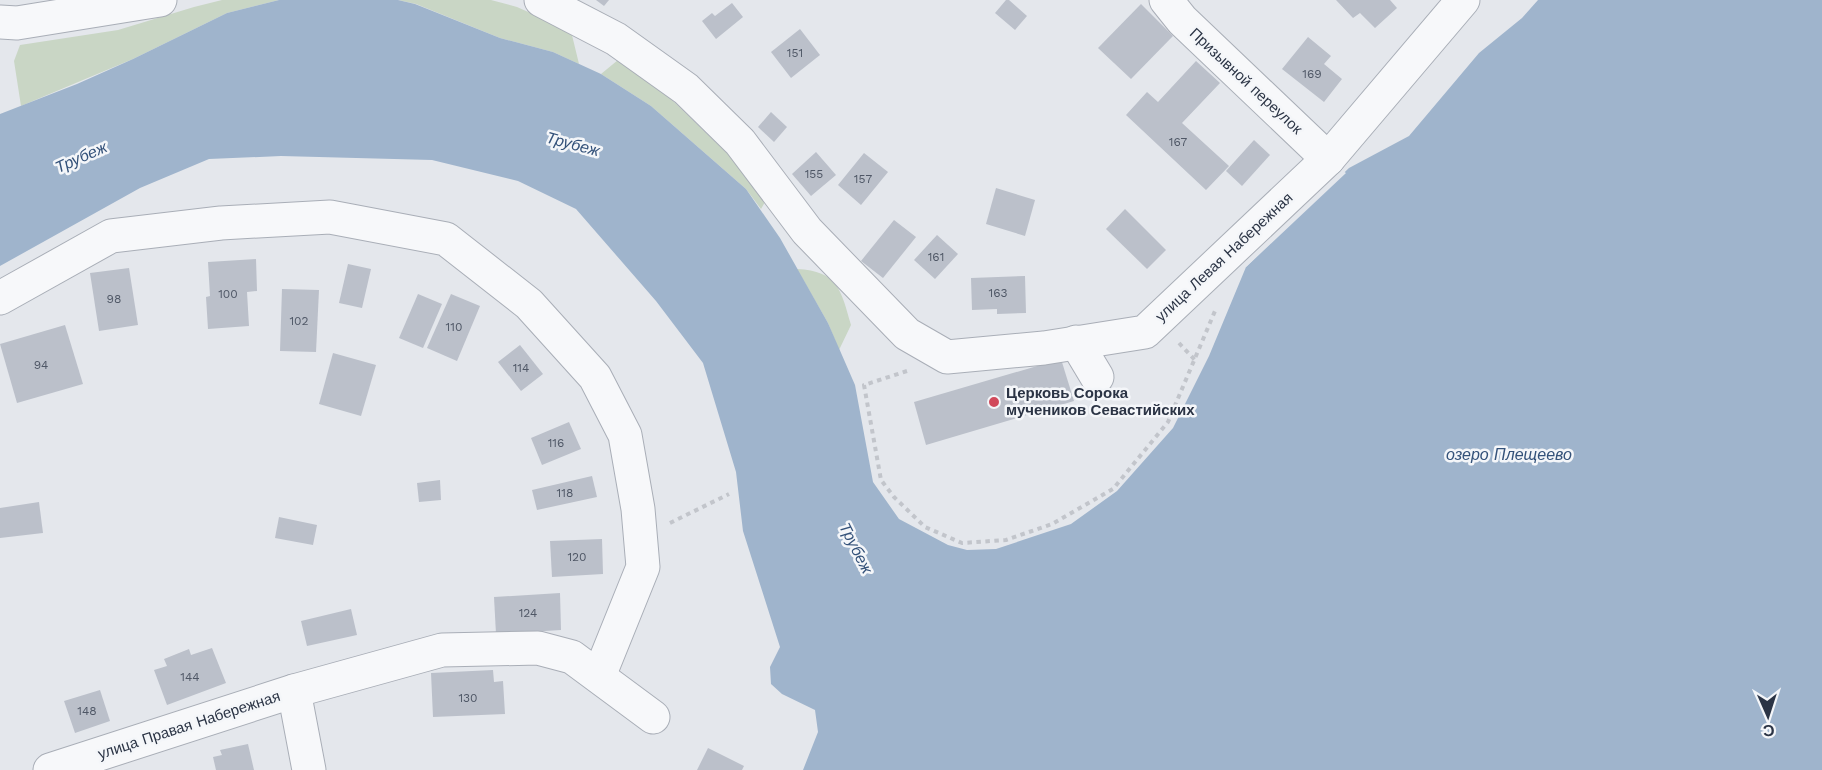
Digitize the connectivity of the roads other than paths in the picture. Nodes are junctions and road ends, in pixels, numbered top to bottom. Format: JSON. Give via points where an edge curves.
{"nodes":[{"id":1,"x":160,"y":0,"type":"edge"},
{"id":2,"x":541,"y":0,"type":"edge"},
{"id":3,"x":1166,"y":0,"type":"edge"},
{"id":4,"x":1463,"y":0,"type":"edge"},
{"id":5,"x":11,"y":15,"type":"edge"},
{"id":6,"x":1329,"y":159,"type":"junction"},
{"id":7,"x":0,"y":298,"type":"edge"},
{"id":8,"x":1076,"y":342,"type":"junction"},
{"id":9,"x":1097,"y":377,"type":"dead end"},
{"id":10,"x":599,"y":676,"type":"junction"},
{"id":11,"x":294,"y":691,"type":"junction"},
{"id":12,"x":652,"y":717,"type":"dead end"},
{"id":13,"x":50,"y":770,"type":"edge"},
{"id":14,"x":309,"y":770,"type":"edge"}],
"edges":[{"from":1,"to":5,"type":"street"},
{"from":2,"to":8,"type":"street","name":"улица Левая Набережная","via":[[616,39],[686,89],[740,142],[807,231],[907,334],[947,357]]},
{"from":3,"to":6,"type":"street","name":"Призывной переулок","via":[[1182,20]]},
{"from":4,"to":6,"type":"street","name":"улица Левая Набережная"},
{"from":6,"to":8,"type":"street","name":"улица Левая Набережная","via":[[1145,332]]},
{"from":7,"to":10,"type":"street","via":[[111,236],[221,223],[330,217],[446,239],[529,304],[595,377],[625,435],[643,567]]},
{"from":8,"to":9,"type":"street"},
{"from":10,"to":11,"type":"street","name":"улица Правая Набережная","via":[[572,657],[537,648],[442,650]]},
{"from":10,"to":12,"type":"street","name":"улица Правая Набережная"},
{"from":11,"to":13,"type":"street","name":"улица Правая Набережная"},
{"from":11,"to":14,"type":"street","name":"улица Правая Набережная"}]}
